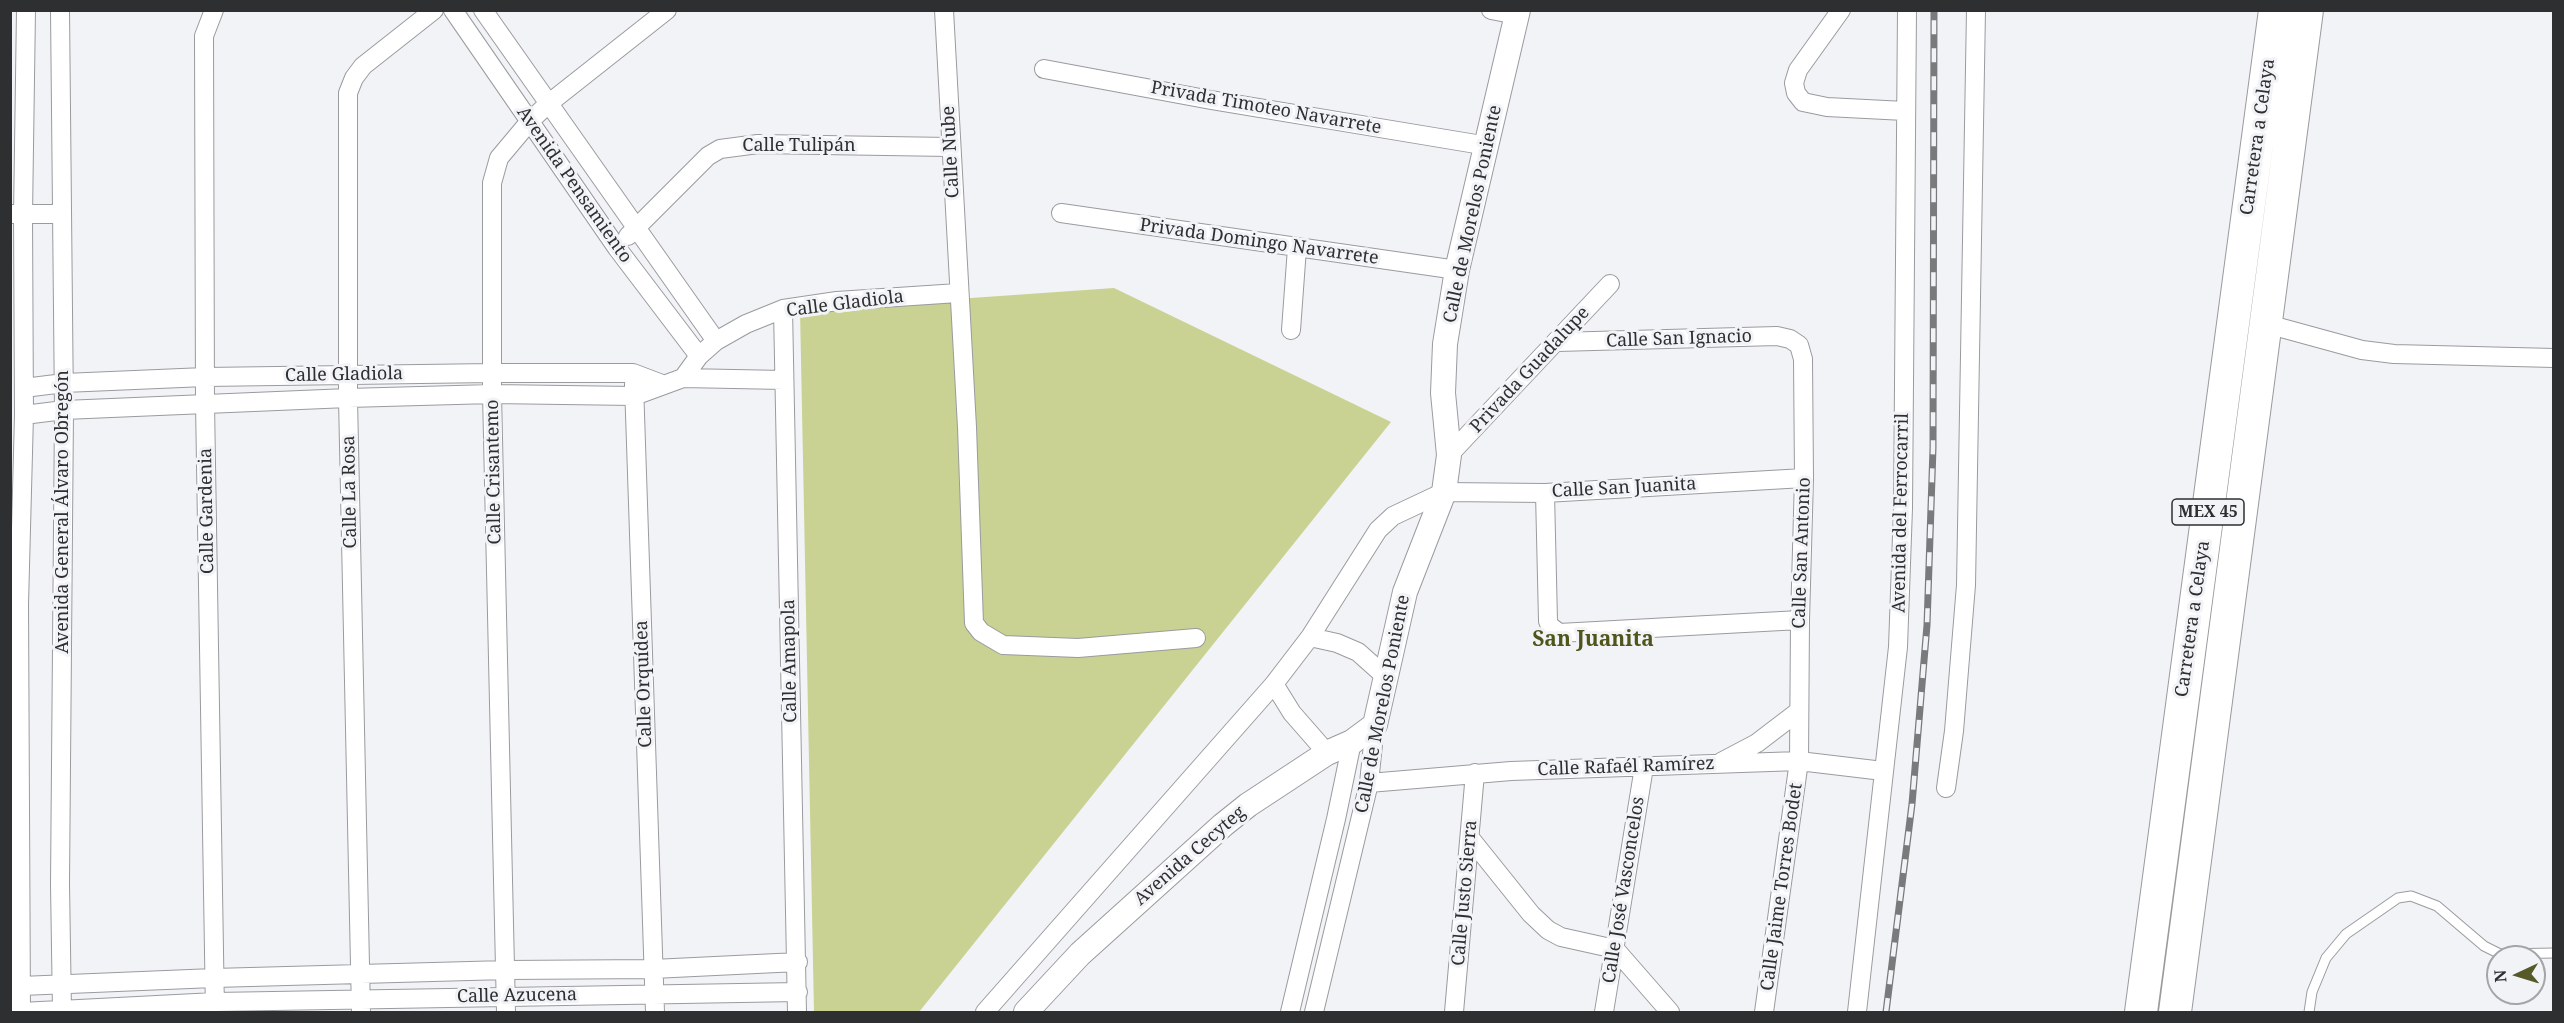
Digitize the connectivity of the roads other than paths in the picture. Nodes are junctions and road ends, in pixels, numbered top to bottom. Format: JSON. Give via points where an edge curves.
{"nodes":[{"id":1,"x":26,"y":10,"type":"edge"},
{"id":2,"x":60,"y":10,"type":"edge"},
{"id":3,"x":214,"y":10,"type":"edge"},
{"id":4,"x":434,"y":10,"type":"edge"},
{"id":5,"x":453,"y":10,"type":"edge"},
{"id":6,"x":483,"y":10,"type":"edge"},
{"id":7,"x":667,"y":10,"type":"edge"},
{"id":8,"x":944,"y":10,"type":"edge"},
{"id":9,"x":1491,"y":10,"type":"edge"},
{"id":10,"x":1841,"y":10,"type":"edge"},
{"id":11,"x":1907,"y":10,"type":"edge"},
{"id":12,"x":1976,"y":10,"type":"edge"},
{"id":13,"x":2274,"y":10,"type":"edge"},
{"id":14,"x":2307,"y":10,"type":"edge"},
{"id":15,"x":1517,"y":13,"type":"edge"},
{"id":16,"x":1044,"y":69,"type":"dead end"},
{"id":17,"x":548,"y":104,"type":"junction"},
{"id":18,"x":1905,"y":111,"type":"junction"},
{"id":19,"x":530,"y":121,"type":"junction"},
{"id":20,"x":1488,"y":146,"type":"junction"},
{"id":21,"x":950,"y":147,"type":"junction"},
{"id":22,"x":1061,"y":213,"type":"dead end"},
{"id":23,"x":61,"y":214,"type":"junction"},
{"id":24,"x":17,"y":215,"type":"edge"},
{"id":25,"x":634,"y":228,"type":"junction"},
{"id":26,"x":617,"y":248,"type":"junction"},
{"id":27,"x":1297,"y":248,"type":"junction"},
{"id":28,"x":1457,"y":270,"type":"junction"},
{"id":29,"x":1610,"y":284,"type":"dead end"},
{"id":30,"x":958,"y":293,"type":"junction"},
{"id":31,"x":783,"y":309,"type":"junction"},
{"id":32,"x":2267,"y":324,"type":"junction"},
{"id":33,"x":1291,"y":330,"type":"dead end"},
{"id":34,"x":716,"y":341,"type":"junction"},
{"id":35,"x":1557,"y":342,"type":"junction"},
{"id":36,"x":1799,"y":345,"type":"joint"},
{"id":37,"x":699,"y":356,"type":"junction"},
{"id":38,"x":2553,"y":358,"type":"edge"},
{"id":39,"x":492,"y":373,"type":"junction"},
{"id":40,"x":633,"y":373,"type":"junction"},
{"id":41,"x":348,"y":374,"type":"junction"},
{"id":42,"x":205,"y":377,"type":"junction"},
{"id":43,"x":683,"y":378,"type":"junction"},
{"id":44,"x":784,"y":381,"type":"junction"},
{"id":45,"x":64,"y":383,"type":"junction"},
{"id":46,"x":662,"y":384,"type":"junction"},
{"id":47,"x":24,"y":388,"type":"junction"},
{"id":48,"x":492,"y":394,"type":"junction"},
{"id":49,"x":634,"y":396,"type":"junction"},
{"id":50,"x":348,"y":398,"type":"junction"},
{"id":51,"x":206,"y":403,"type":"junction"},
{"id":52,"x":64,"y":411,"type":"junction"},
{"id":53,"x":24,"y":415,"type":"junction"},
{"id":54,"x":1449,"y":455,"type":"junction"},
{"id":55,"x":1804,"y":478,"type":"junction"},
{"id":56,"x":1444,"y":492,"type":"junction"},
{"id":57,"x":1545,"y":493,"type":"junction"},
{"id":58,"x":1800,"y":620,"type":"junction"},
{"id":59,"x":1310,"y":637,"type":"junction"},
{"id":60,"x":1196,"y":638,"type":"dead end"},
{"id":61,"x":1386,"y":677,"type":"junction"},
{"id":62,"x":1274,"y":684,"type":"junction"},
{"id":63,"x":1799,"y":711,"type":"junction"},
{"id":64,"x":1375,"y":725,"type":"junction"},
{"id":65,"x":1352,"y":742,"type":"junction"},
{"id":66,"x":1327,"y":753,"type":"junction"},
{"id":67,"x":1799,"y":761,"type":"junction"},
{"id":68,"x":1717,"y":764,"type":"junction"},
{"id":69,"x":1644,"y":767,"type":"junction"},
{"id":70,"x":1883,"y":771,"type":"junction"},
{"id":71,"x":1475,"y":773,"type":"junction"},
{"id":72,"x":1369,"y":783,"type":"junction"},
{"id":73,"x":1946,"y":788,"type":"dead end"},
{"id":74,"x":1470,"y":838,"type":"junction"},
{"id":75,"x":15,"y":928,"type":"edge"},
{"id":76,"x":1615,"y":949,"type":"junction"},
{"id":77,"x":2553,"y":953,"type":"edge"},
{"id":78,"x":798,"y":962,"type":"junction"},
{"id":79,"x":653,"y":969,"type":"junction"},
{"id":80,"x":506,"y":970,"type":"junction"},
{"id":81,"x":360,"y":975,"type":"junction"},
{"id":82,"x":214,"y":978,"type":"junction"},
{"id":83,"x":61,"y":984,"type":"junction"},
{"id":84,"x":21,"y":986,"type":"junction"},
{"id":85,"x":798,"y":992,"type":"junction"},
{"id":86,"x":655,"y":1003,"type":"edge"},
{"id":87,"x":506,"y":1004,"type":"edge"},
{"id":88,"x":361,"y":1006,"type":"edge"},
{"id":89,"x":215,"y":1007,"type":"edge"},
{"id":90,"x":62,"y":1011,"type":"edge"},
{"id":91,"x":21,"y":1012,"type":"edge"},
{"id":92,"x":797,"y":1012,"type":"edge"},
{"id":93,"x":985,"y":1012,"type":"edge"},
{"id":94,"x":1026,"y":1012,"type":"edge"},
{"id":95,"x":1290,"y":1012,"type":"edge"},
{"id":96,"x":1314,"y":1012,"type":"edge"},
{"id":97,"x":1454,"y":1012,"type":"edge"},
{"id":98,"x":1604,"y":1012,"type":"edge"},
{"id":99,"x":1670,"y":1012,"type":"edge"},
{"id":100,"x":1764,"y":1012,"type":"edge"},
{"id":101,"x":1857,"y":1012,"type":"edge"},
{"id":102,"x":2141,"y":1012,"type":"edge"},
{"id":103,"x":2175,"y":1012,"type":"edge"},
{"id":104,"x":2309,"y":1012,"type":"edge"}],
"edges":[{"from":1,"to":24,"type":"street"},
{"from":2,"to":23,"type":"street","name":"Avenida General Álvaro Obregón"},
{"from":3,"to":42,"type":"street","name":"Calle Gardenia","via":[[204,36]]},
{"from":4,"to":41,"type":"street","name":"Calle La Rosa","via":[[363,66],[348,93]]},
{"from":5,"to":19,"type":"street","name":"Avenida Pensamiento"},
{"from":6,"to":17,"type":"street","name":"Avenida Pensamiento"},
{"from":7,"to":17,"type":"street","name":"Calle Crisantemo"},
{"from":8,"to":21,"type":"street","name":"Calle Nube"},
{"from":9,"to":15,"type":"street"},
{"from":10,"to":18,"type":"street","via":[[1798,70],[1796,93],[1803,102],[1827,107]]},
{"from":11,"to":18,"type":"street","name":"Avenida del Ferrocarril"},
{"from":12,"to":73,"type":"street","via":[[1966,585]]},
{"from":13,"to":102,"type":"highway","name":"Carretera a Celaya","number":"MEX 45"},
{"from":14,"to":32,"type":"highway","name":"Carretera a Celaya","number":"MEX 45"},
{"from":15,"to":20,"type":"street","name":"Calle de Morelos Poniente"},
{"from":16,"to":20,"type":"street","name":"Privada Timoteo Navarrete"},
{"from":17,"to":19,"type":"street","name":"Calle Crisantemo"},
{"from":17,"to":25,"type":"street","name":"Avenida Pensamiento"},
{"from":18,"to":70,"type":"street","name":"Avenida del Ferrocarril","via":[[1903,508],[1898,647]]},
{"from":19,"to":26,"type":"street","name":"Avenida Pensamiento"},
{"from":19,"to":39,"type":"street","name":"Calle Crisantemo","via":[[499,158],[492,183]]},
{"from":20,"to":28,"type":"street","name":"Calle de Morelos Poniente"},
{"from":21,"to":25,"type":"street","name":"Calle Tulipán","via":[[758,144],[720,149]]},
{"from":21,"to":30,"type":"street","name":"Calle Nube"},
{"from":22,"to":27,"type":"street","name":"Privada Domingo Navarrete"},
{"from":23,"to":24,"type":"street"},
{"from":23,"to":45,"type":"street","name":"Avenida General Álvaro Obregón"},
{"from":24,"to":47,"type":"street"},
{"from":25,"to":26,"type":"street","name":"Calle Tulipán"},
{"from":25,"to":34,"type":"street","name":"Avenida Pensamiento"},
{"from":26,"to":37,"type":"street","name":"Avenida Pensamiento"},
{"from":27,"to":28,"type":"street","name":"Privada Domingo Navarrete"},
{"from":27,"to":33,"type":"street"},
{"from":28,"to":54,"type":"street","name":"Calle de Morelos Poniente","via":[[1443,370]]},
{"from":29,"to":35,"type":"street","name":"Privada Guadalupe"},
{"from":30,"to":31,"type":"street","name":"Calle Gladiola","via":[[837,301]]},
{"from":30,"to":60,"type":"street","name":"Calle Nube","via":[[974,623],[981,633],[1003,645],[1078,648]]},
{"from":31,"to":34,"type":"street","name":"Calle Gladiola"},
{"from":31,"to":44,"type":"street","name":"Calle Amapola"},
{"from":32,"to":38,"type":"street","via":[[2362,350],[2394,354]]},
{"from":32,"to":103,"type":"highway","name":"Carretera a Celaya","number":"MEX 45"},
{"from":34,"to":37,"type":"street","name":"Calle Gladiola"},
{"from":35,"to":36,"type":"street","name":"Calle San Ignacio","via":[[1777,336]]},
{"from":35,"to":54,"type":"street","name":"Privada Guadalupe"},
{"from":36,"to":55,"type":"street","name":"Calle San Antonio","via":[[1803,359]]},
{"from":37,"to":43,"type":"street","name":"Calle Gladiola"},
{"from":39,"to":40,"type":"street","name":"Calle Gladiola"},
{"from":39,"to":41,"type":"street","name":"Calle Gladiola"},
{"from":39,"to":48,"type":"street","name":"Calle Crisantemo"},
{"from":40,"to":46,"type":"street","name":"Calle Gladiola"},
{"from":40,"to":49,"type":"street","name":"Calle Orquídea"},
{"from":41,"to":42,"type":"street","name":"Calle Gladiola"},
{"from":41,"to":50,"type":"street","name":"Calle La Rosa"},
{"from":42,"to":45,"type":"street","name":"Calle Gladiola"},
{"from":42,"to":51,"type":"street","name":"Calle Gardenia"},
{"from":43,"to":44,"type":"street","name":"Calle Gladiola"},
{"from":43,"to":46,"type":"street","name":"Calle Gladiola"},
{"from":44,"to":78,"type":"street","name":"Calle Amapola"},
{"from":45,"to":47,"type":"street","name":"Calle Gladiola"},
{"from":45,"to":52,"type":"street","name":"Avenida General Álvaro Obregón"},
{"from":46,"to":49,"type":"street","name":"Calle Gladiola"},
{"from":47,"to":53,"type":"street"},
{"from":48,"to":49,"type":"street","name":"Calle Gladiola"},
{"from":48,"to":50,"type":"street","name":"Calle Gladiola"},
{"from":48,"to":80,"type":"street","name":"Calle Crisantemo"},
{"from":49,"to":79,"type":"street","name":"Calle Orquídea"},
{"from":50,"to":51,"type":"street","name":"Calle Gladiola"},
{"from":50,"to":81,"type":"street","name":"Calle La Rosa"},
{"from":51,"to":52,"type":"street","name":"Calle Gladiola"},
{"from":51,"to":82,"type":"street","name":"Calle Gardenia"},
{"from":52,"to":53,"type":"street","name":"Calle Gladiola"},
{"from":52,"to":83,"type":"street","name":"Avenida General Álvaro Obregón"},
{"from":53,"to":75,"type":"street"},
{"from":54,"to":56,"type":"street","name":"Calle de Morelos Poniente"},
{"from":55,"to":57,"type":"street","name":"Calle San Juanita"},
{"from":55,"to":58,"type":"street","name":"Calle San Antonio"},
{"from":56,"to":57,"type":"street","name":"Calle San Juanita"},
{"from":56,"to":59,"type":"street","via":[[1393,516],[1378,530]]},
{"from":56,"to":61,"type":"street","name":"Calle de Morelos Poniente","via":[[1405,592]]},
{"from":57,"to":58,"type":"street","via":[[1548,621],[1559,633]]},
{"from":58,"to":63,"type":"street","name":"Calle San Antonio"},
{"from":59,"to":61,"type":"street","via":[[1358,652]]},
{"from":59,"to":62,"type":"street"},
{"from":61,"to":64,"type":"street","name":"Calle de Morelos Poniente"},
{"from":62,"to":66,"type":"street","via":[[1292,713]]},
{"from":62,"to":93,"type":"street"},
{"from":63,"to":67,"type":"street","name":"Calle San Antonio"},
{"from":63,"to":68,"type":"street","via":[[1757,743]]},
{"from":64,"to":65,"type":"street","name":"Avenida Cecyteg"},
{"from":64,"to":72,"type":"street","name":"Calle de Morelos Poniente"},
{"from":65,"to":66,"type":"street","name":"Avenida Cecyteg"},
{"from":65,"to":95,"type":"street","name":"Calle de Morelos Poniente"},
{"from":66,"to":94,"type":"street","name":"Avenida Cecyteg","via":[[1223,825],[1080,954]]},
{"from":67,"to":68,"type":"street","name":"Calle Rafaél Ramírez"},
{"from":67,"to":70,"type":"street","name":"Calle Rafaél Ramírez"},
{"from":67,"to":100,"type":"street","name":"Calle Jaime Torres Bodet"},
{"from":68,"to":69,"type":"street","name":"Calle Rafaél Ramírez"},
{"from":69,"to":71,"type":"street","name":"Calle Rafaél Ramírez"},
{"from":69,"to":76,"type":"street","name":"Calle José Vasconcelos"},
{"from":70,"to":101,"type":"street","name":"Avenida del Ferrocarril"},
{"from":71,"to":72,"type":"street","name":"Calle Rafaél Ramírez"},
{"from":71,"to":74,"type":"street","name":"Calle Justo Sierra"},
{"from":72,"to":96,"type":"street","name":"Calle de Morelos Poniente"},
{"from":74,"to":76,"type":"street","via":[[1548,930],[1561,937]]},
{"from":74,"to":97,"type":"street","name":"Calle Justo Sierra"},
{"from":75,"to":84,"type":"street"},
{"from":76,"to":98,"type":"street","name":"Calle José Vasconcelos"},
{"from":76,"to":99,"type":"street"},
{"from":77,"to":104,"type":"lane","via":[[2500,954],[2484,946],[2437,906],[2411,896],[2398,898],[2346,934],[2326,958],[2312,992]]},
{"from":78,"to":79,"type":"street","name":"Calle Azucena"},
{"from":78,"to":85,"type":"street","name":"Calle Amapola"},
{"from":79,"to":80,"type":"street","name":"Calle Azucena"},
{"from":79,"to":86,"type":"street","name":"Calle Orquídea"},
{"from":80,"to":81,"type":"street","name":"Calle Azucena"},
{"from":80,"to":87,"type":"street","name":"Calle Crisantemo"},
{"from":81,"to":82,"type":"street","name":"Calle Azucena"},
{"from":81,"to":88,"type":"street","name":"Calle La Rosa"},
{"from":82,"to":83,"type":"street","name":"Calle Azucena"},
{"from":82,"to":89,"type":"street","name":"Calle Gardenia"},
{"from":83,"to":84,"type":"street","name":"Calle Azucena"},
{"from":83,"to":90,"type":"street","name":"Avenida General Álvaro Obregón"},
{"from":84,"to":91,"type":"street"},
{"from":85,"to":86,"type":"street","name":"Calle Azucena"},
{"from":85,"to":92,"type":"street","name":"Calle Amapola"},
{"from":86,"to":87,"type":"street","name":"Calle Azucena"},
{"from":87,"to":88,"type":"street","name":"Calle Azucena"},
{"from":88,"to":89,"type":"street","name":"Calle Azucena"},
{"from":89,"to":90,"type":"street","name":"Calle Azucena"},
{"from":90,"to":91,"type":"street","name":"Calle Azucena"}]}
